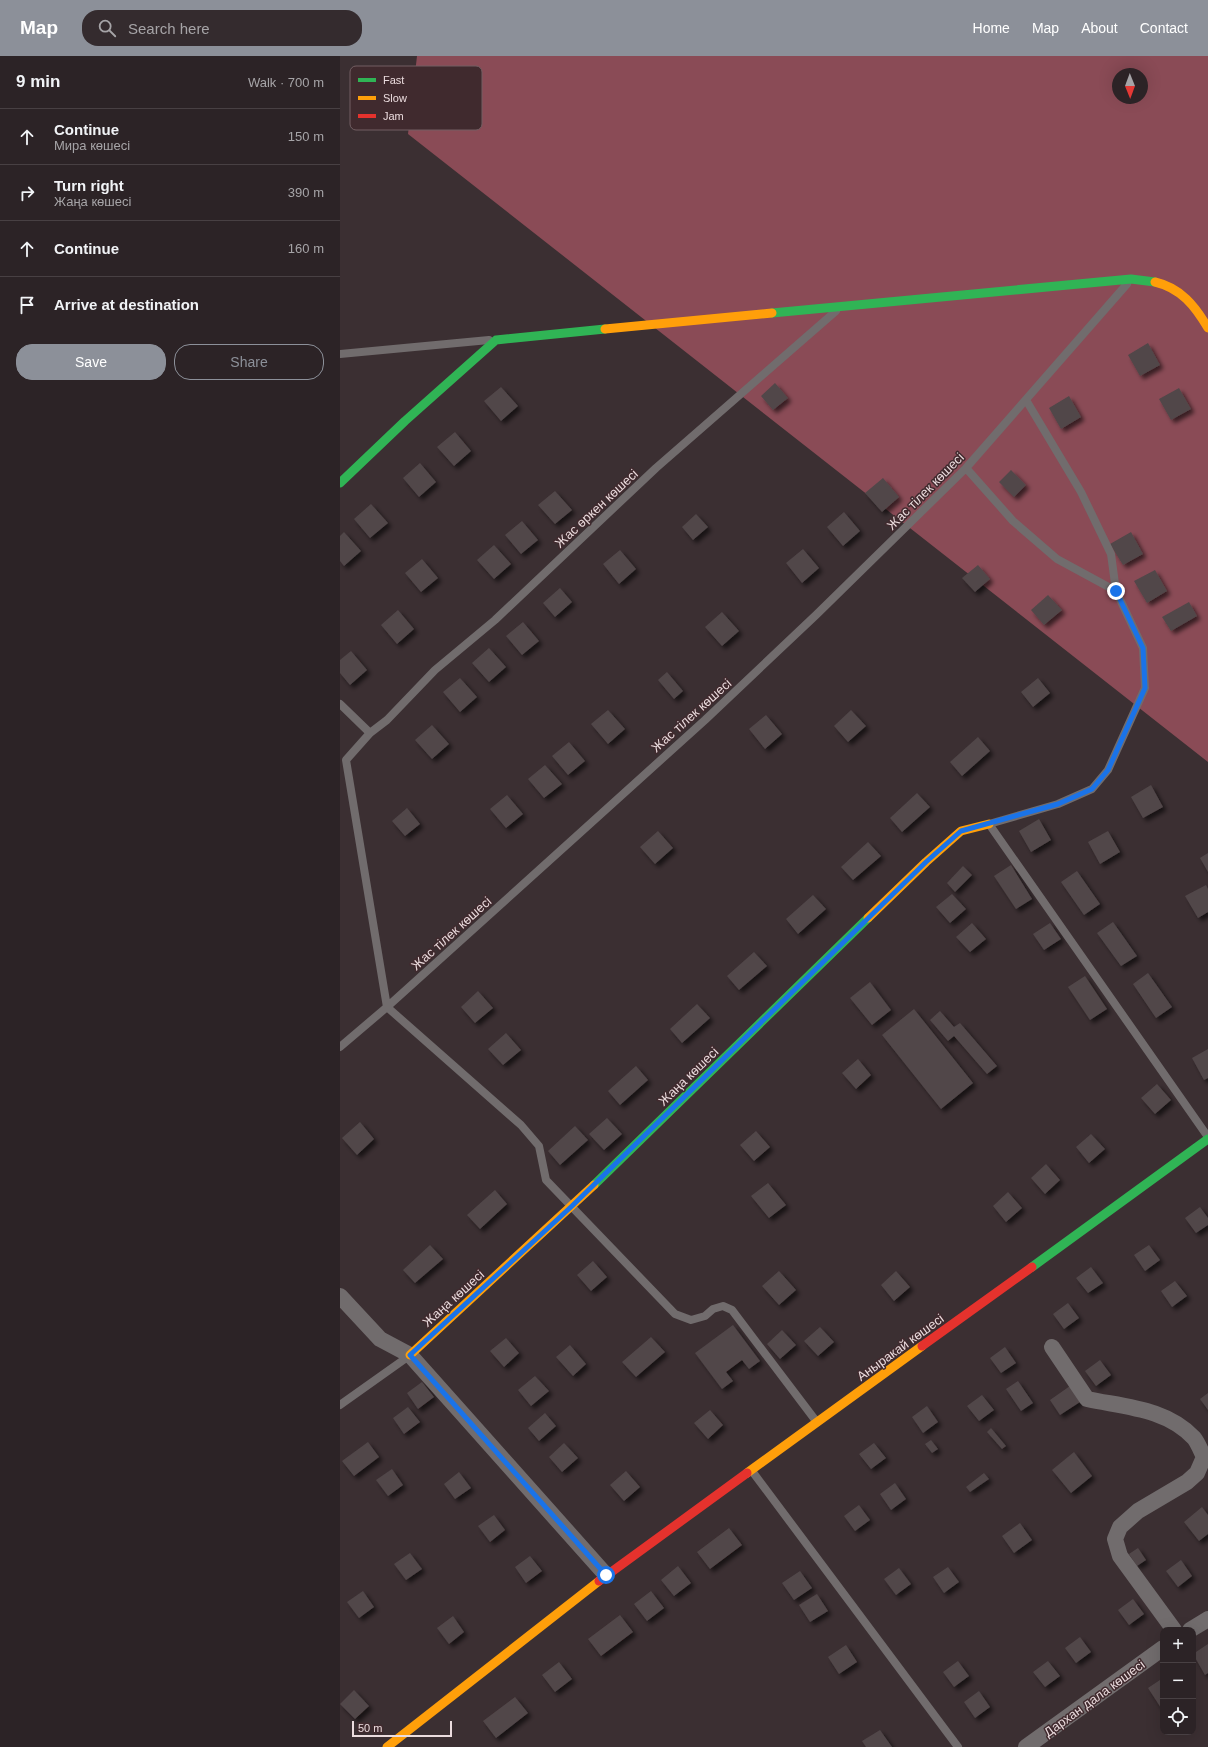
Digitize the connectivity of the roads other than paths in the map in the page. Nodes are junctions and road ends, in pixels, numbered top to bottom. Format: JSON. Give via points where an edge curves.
{"nodes":[{"id":1,"x":1131,"y":280,"type":"junction"},
{"id":2,"x":843,"y":305,"type":"junction"},
{"id":3,"x":1206,"y":322,"type":"edge"},
{"id":4,"x":496,"y":340,"type":"junction"},
{"id":5,"x":340,"y":354,"type":"edge"},
{"id":6,"x":1026,"y":400,"type":"junction"},
{"id":7,"x":966,"y":468,"type":"junction"},
{"id":8,"x":340,"y":483,"type":"edge"},
{"id":9,"x":1116,"y":591,"type":"junction"},
{"id":10,"x":340,"y":704,"type":"edge"},
{"id":11,"x":370,"y":733,"type":"junction"},
{"id":12,"x":343,"y":764,"type":"edge"},
{"id":13,"x":989,"y":824,"type":"junction"},
{"id":14,"x":387,"y":1007,"type":"junction"},
{"id":15,"x":340,"y":1046,"type":"edge"},
{"id":16,"x":1208,"y":1138,"type":"edge"},
{"id":17,"x":572,"y":1206,"type":"junction"},
{"id":18,"x":340,"y":1296,"type":"edge"},
{"id":19,"x":1052,"y":1347,"type":"dead end"},
{"id":20,"x":410,"y":1355,"type":"junction"},
{"id":21,"x":340,"y":1405,"type":"edge"},
{"id":22,"x":818,"y":1422,"type":"junction"},
{"id":23,"x":752,"y":1470,"type":"junction"},
{"id":24,"x":606,"y":1575,"type":"junction"},
{"id":25,"x":1208,"y":1618,"type":"edge"},
{"id":26,"x":1172,"y":1627,"type":"edge"},
{"id":27,"x":1194,"y":1627,"type":"edge"},
{"id":28,"x":1160,"y":1650,"type":"edge"},
{"id":29,"x":387,"y":1747,"type":"edge"},
{"id":30,"x":958,"y":1747,"type":"edge"},
{"id":31,"x":1026,"y":1747,"type":"edge"}],
"edges":[{"from":1,"to":2,"type":"street"},
{"from":1,"to":3,"type":"street","via":[[1152,280],[1172,287],[1188,299]]},
{"from":1,"to":6,"type":"lane","name":"Жас тілек көшесі"},
{"from":2,"to":4,"type":"street"},
{"from":2,"to":11,"type":"lane","name":"Жас өркен көшесі","via":[[656,468],[495,620],[435,670],[387,720]]},
{"from":4,"to":5,"type":"lane"},
{"from":4,"to":8,"type":"street"},
{"from":6,"to":7,"type":"lane","name":"Жас тілек көшесі"},
{"from":6,"to":9,"type":"lane","via":[[1081,492],[1111,554]]},
{"from":7,"to":9,"type":"lane","via":[[1013,521],[1057,559]]},
{"from":7,"to":14,"type":"lane","name":"Жас тілек көшесі","via":[[705,720]]},
{"from":9,"to":13,"type":"lane","via":[[1143,648],[1145,688],[1108,770],[1092,789],[1058,804]]},
{"from":10,"to":11,"type":"lane"},
{"from":11,"to":12,"type":"lane","name":"Жас өркен көшесі"},
{"from":12,"to":14,"type":"lane"},
{"from":13,"to":16,"type":"lane"},
{"from":13,"to":17,"type":"street","name":"Жаңа көшесі","via":[[961,831],[926,862]]},
{"from":14,"to":15,"type":"lane","name":"Жас тілек көшесі"},
{"from":14,"to":17,"type":"lane","via":[[520,1125],[539,1146],[546,1180]]},
{"from":16,"to":22,"type":"street","name":"Аныракай көшесі"},
{"from":17,"to":20,"type":"street","name":"Жаңа көшесі"},
{"from":17,"to":22,"type":"lane","via":[[675,1314],[691,1320],[723,1306],[732,1310]]},
{"from":18,"to":20,"type":"street","via":[[380,1339]]},
{"from":19,"to":26,"type":"street","via":[[1087,1399],[1129,1406],[1168,1418],[1194,1439],[1204,1457],[1197,1473],[1187,1482],[1138,1511],[1120,1527],[1115,1539],[1120,1556]]},
{"from":20,"to":21,"type":"lane"},
{"from":20,"to":24,"type":"street"},
{"from":22,"to":23,"type":"street","name":"Аныракай көшесі"},
{"from":23,"to":24,"type":"street","name":"Аныракай көшесі"},
{"from":23,"to":30,"type":"lane"},
{"from":24,"to":29,"type":"street","name":"Аныракай көшесі"},
{"from":25,"to":27,"type":"street"},
{"from":28,"to":31,"type":"street","name":"Дархан дала көшесі"}]}
